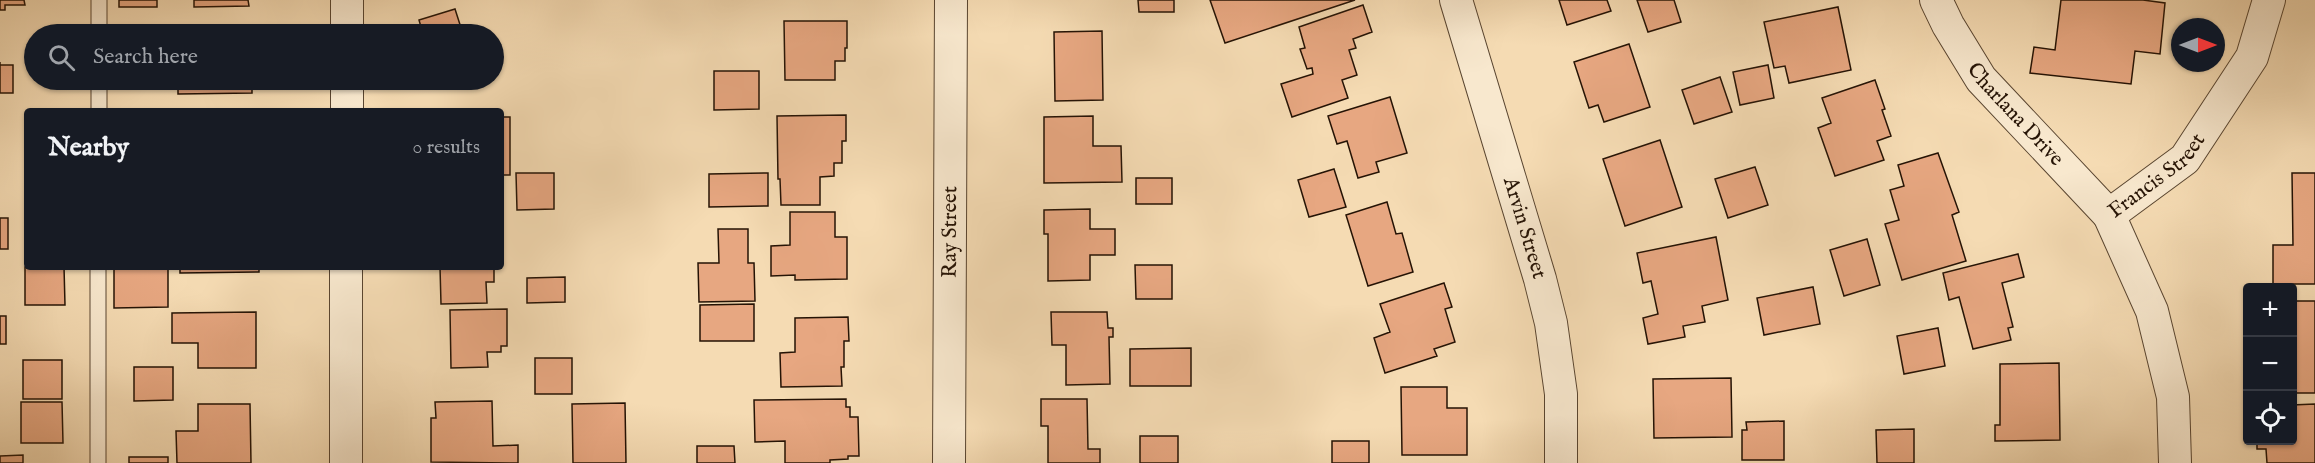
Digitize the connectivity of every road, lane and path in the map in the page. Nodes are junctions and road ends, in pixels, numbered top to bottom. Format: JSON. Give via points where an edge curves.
{"nodes":[{"id":1,"x":99,"y":0,"type":"edge"},
{"id":2,"x":347,"y":0,"type":"edge"},
{"id":3,"x":951,"y":0,"type":"edge"},
{"id":4,"x":1456,"y":0,"type":"edge"},
{"id":5,"x":1936,"y":0,"type":"edge"},
{"id":6,"x":2270,"y":0,"type":"edge"},
{"id":7,"x":99,"y":24,"type":"edge"},
{"id":8,"x":347,"y":24,"type":"edge"},
{"id":9,"x":99,"y":90,"type":"edge"},
{"id":10,"x":347,"y":90,"type":"edge"},
{"id":11,"x":99,"y":108,"type":"edge"},
{"id":12,"x":347,"y":108,"type":"edge"},
{"id":13,"x":2109,"y":215,"type":"junction"},
{"id":14,"x":98,"y":270,"type":"edge"},
{"id":15,"x":346,"y":270,"type":"edge"},
{"id":16,"x":98,"y":463,"type":"edge"},
{"id":17,"x":346,"y":463,"type":"edge"},
{"id":18,"x":950,"y":463,"type":"edge"},
{"id":19,"x":1561,"y":463,"type":"edge"},
{"id":20,"x":2175,"y":463,"type":"edge"}],
"edges":[{"from":1,"to":7,"type":"lane"},
{"from":2,"to":8,"type":"street"},
{"from":3,"to":18,"type":"street","name":"Ray Street"},
{"from":4,"to":19,"type":"street","name":"Arvin Street","via":[[1551,323],[1561,394]]},
{"from":5,"to":13,"type":"street","name":"Charlana Drive","via":[[1981,79]]},
{"from":6,"to":13,"type":"street","name":"Francis Street","via":[[2252,57],[2185,159]]},
{"from":9,"to":11,"type":"lane"},
{"from":10,"to":12,"type":"street"},
{"from":13,"to":20,"type":"street","name":"Francis Street","via":[[2152,311],[2174,397]]},
{"from":14,"to":16,"type":"lane"},
{"from":15,"to":17,"type":"street"}]}
